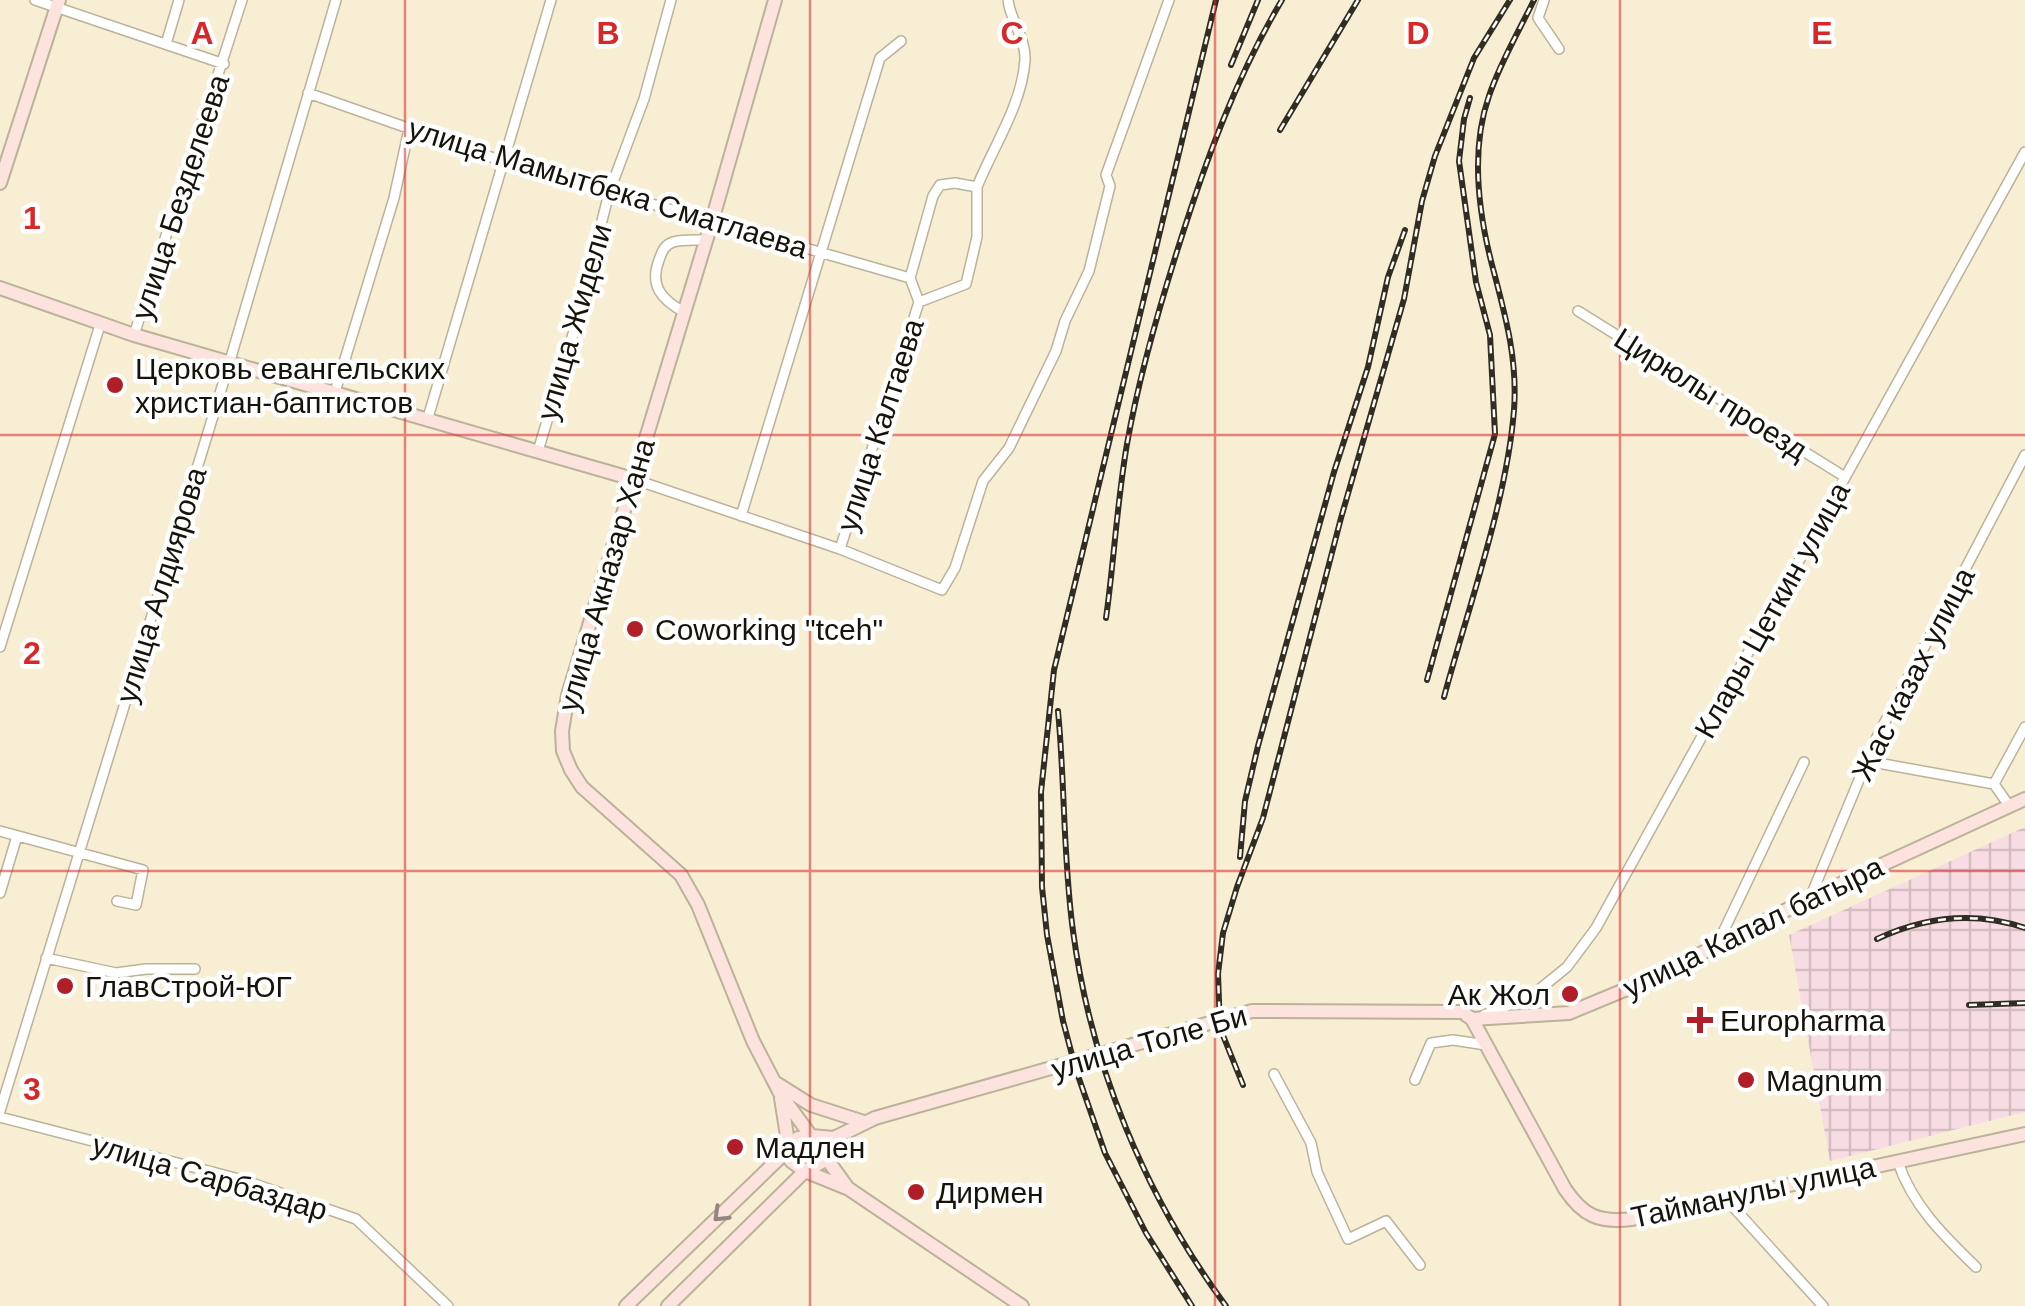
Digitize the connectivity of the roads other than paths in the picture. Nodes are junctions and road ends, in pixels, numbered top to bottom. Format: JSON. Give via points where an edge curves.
{"nodes":[{"id":1,"x":35,"y":0,"type":"edge"},
{"id":2,"x":179,"y":0,"type":"edge"},
{"id":3,"x":242,"y":0,"type":"edge"},
{"id":4,"x":336,"y":0,"type":"edge"},
{"id":5,"x":552,"y":0,"type":"edge"},
{"id":6,"x":671,"y":0,"type":"edge"},
{"id":7,"x":775,"y":0,"type":"edge"},
{"id":8,"x":994,"y":0,"type":"edge"},
{"id":9,"x":1169,"y":0,"type":"edge"},
{"id":10,"x":1544,"y":0,"type":"edge"},
{"id":11,"x":1008,"y":2,"type":"edge"},
{"id":12,"x":58,"y":4,"type":"edge"},
{"id":13,"x":901,"y":40,"type":"dead end"},
{"id":14,"x":166,"y":44,"type":"junction"},
{"id":15,"x":1559,"y":49,"type":"dead end"},
{"id":16,"x":224,"y":64,"type":"junction"},
{"id":17,"x":308,"y":93,"type":"junction"},
{"id":18,"x":409,"y":129,"type":"junction"},
{"id":19,"x":2025,"y":152,"type":"edge"},
{"id":20,"x":505,"y":162,"type":"junction"},
{"id":21,"x":0,"y":182,"type":"edge"},
{"id":22,"x":977,"y":187,"type":"junction"},
{"id":23,"x":609,"y":193,"type":"junction"},
{"id":24,"x":712,"y":221,"type":"junction"},
{"id":25,"x":706,"y":240,"type":"junction"},
{"id":26,"x":821,"y":253,"type":"junction"},
{"id":27,"x":910,"y":278,"type":"junction"},
{"id":28,"x":0,"y":288,"type":"edge"},
{"id":29,"x":919,"y":302,"type":"junction"},
{"id":30,"x":1578,"y":311,"type":"dead end"},
{"id":31,"x":684,"y":312,"type":"junction"},
{"id":32,"x":100,"y":325,"type":"junction"},
{"id":33,"x":134,"y":336,"type":"junction"},
{"id":34,"x":230,"y":364,"type":"junction"},
{"id":35,"x":335,"y":392,"type":"junction"},
{"id":36,"x":427,"y":421,"type":"junction"},
{"id":37,"x":538,"y":452,"type":"junction"},
{"id":38,"x":2025,"y":454,"type":"edge"},
{"id":39,"x":1845,"y":477,"type":"junction"},
{"id":40,"x":633,"y":480,"type":"junction"},
{"id":41,"x":741,"y":516,"type":"junction"},
{"id":42,"x":840,"y":549,"type":"junction"},
{"id":43,"x":0,"y":647,"type":"edge"},
{"id":44,"x":2025,"y":727,"type":"edge"},
{"id":45,"x":1867,"y":760,"type":"junction"},
{"id":46,"x":1804,"y":762,"type":"dead end"},
{"id":47,"x":1994,"y":784,"type":"junction"},
{"id":48,"x":2025,"y":799,"type":"edge"},
{"id":49,"x":2010,"y":807,"type":"junction"},
{"id":50,"x":0,"y":831,"type":"edge"},
{"id":51,"x":17,"y":836,"type":"junction"},
{"id":52,"x":78,"y":854,"type":"junction"},
{"id":53,"x":0,"y":893,"type":"edge"},
{"id":54,"x":1810,"y":898,"type":"junction"},
{"id":55,"x":117,"y":901,"type":"dead end"},
{"id":56,"x":1717,"y":946,"type":"junction"},
{"id":57,"x":46,"y":958,"type":"junction"},
{"id":58,"x":195,"y":969,"type":"dead end"},
{"id":59,"x":1467,"y":1016,"type":"junction"},
{"id":60,"x":1486,"y":1044,"type":"junction"},
{"id":61,"x":1274,"y":1074,"type":"dead end"},
{"id":62,"x":773,"y":1080,"type":"junction"},
{"id":63,"x":1415,"y":1080,"type":"dead end"},
{"id":64,"x":781,"y":1096,"type":"junction"},
{"id":65,"x":0,"y":1114,"type":"edge"},
{"id":66,"x":870,"y":1120,"type":"junction"},
{"id":67,"x":2025,"y":1134,"type":"edge"},
{"id":68,"x":811,"y":1136,"type":"junction"},
{"id":69,"x":834,"y":1138,"type":"junction"},
{"id":70,"x":790,"y":1148,"type":"junction"},
{"id":71,"x":824,"y":1155,"type":"junction"},
{"id":72,"x":1898,"y":1162,"type":"junction"},
{"id":73,"x":806,"y":1171,"type":"junction"},
{"id":74,"x":848,"y":1189,"type":"junction"},
{"id":75,"x":1726,"y":1199,"type":"junction"},
{"id":76,"x":1420,"y":1265,"type":"dead end"},
{"id":77,"x":1976,"y":1267,"type":"dead end"},
{"id":78,"x":448,"y":1306,"type":"edge"},
{"id":79,"x":626,"y":1306,"type":"edge"},
{"id":80,"x":668,"y":1306,"type":"edge"},
{"id":81,"x":1022,"y":1306,"type":"edge"},
{"id":82,"x":1823,"y":1306,"type":"edge"}],
"edges":[{"from":1,"to":12,"type":"street"},
{"from":2,"to":14,"type":"street"},
{"from":3,"to":16,"type":"street","name":"улица Безделеева"},
{"from":4,"to":17,"type":"street","name":"улица Алдиярова"},
{"from":5,"to":20,"type":"street"},
{"from":6,"to":23,"type":"street","name":"улица Жидели"},
{"from":7,"to":24,"type":"main road","name":"улица Акназар Хана"},
{"from":8,"to":11,"type":"street"},
{"from":9,"to":42,"type":"street","via":[[1106,175],[1110,186],[1089,271],[1009,448],[983,482],[942,590]]},
{"from":10,"to":15,"type":"street","via":[[1538,18]]},
{"from":11,"to":22,"type":"street","via":[[1025,62]]},
{"from":12,"to":14,"type":"street"},
{"from":12,"to":21,"type":"main road"},
{"from":13,"to":26,"type":"street","via":[[880,58]]},
{"from":14,"to":16,"type":"street"},
{"from":16,"to":33,"type":"street","name":"улица Безделеева"},
{"from":17,"to":18,"type":"street","name":"улица Мамытбека Сматлаева"},
{"from":17,"to":34,"type":"street","name":"улица Алдиярова"},
{"from":18,"to":20,"type":"street","name":"улица Мамытбека Сматлаева"},
{"from":18,"to":35,"type":"street"},
{"from":19,"to":39,"type":"street","name":"Клары Цеткин улица"},
{"from":20,"to":23,"type":"street","name":"улица Мамытбека Сматлаева"},
{"from":20,"to":36,"type":"street"},
{"from":22,"to":27,"type":"street","name":"улица Калтаева","via":[[940,185]]},
{"from":22,"to":29,"type":"street","via":[[977,236],[966,284]]},
{"from":23,"to":24,"type":"street","name":"улица Мамытбека Сматлаева"},
{"from":23,"to":37,"type":"street","name":"улица Жидели"},
{"from":24,"to":25,"type":"main road","name":"улица Акназар Хана"},
{"from":24,"to":26,"type":"street","name":"улица Мамытбека Сматлаева"},
{"from":25,"to":31,"type":"main road","name":"улица Акназар Хана"},
{"from":25,"to":31,"type":"street","via":[[669,244],[654,273],[662,297]]},
{"from":26,"to":27,"type":"street","name":"улица Мамытбека Сматлаева"},
{"from":26,"to":41,"type":"street"},
{"from":27,"to":29,"type":"street","name":"улица Калтаева"},
{"from":28,"to":32,"type":"main road"},
{"from":29,"to":42,"type":"street","name":"улица Калтаева"},
{"from":30,"to":39,"type":"street","name":"Цирюлы проезд"},
{"from":31,"to":40,"type":"main road","name":"улица Акназар Хана"},
{"from":32,"to":33,"type":"main road"},
{"from":32,"to":43,"type":"street"},
{"from":33,"to":34,"type":"main road"},
{"from":34,"to":35,"type":"main road"},
{"from":34,"to":52,"type":"street","name":"улица Алдиярова"},
{"from":35,"to":36,"type":"main road"},
{"from":36,"to":37,"type":"main road"},
{"from":37,"to":40,"type":"main road"},
{"from":38,"to":45,"type":"street","name":"Жас казах улица"},
{"from":39,"to":59,"type":"street","name":"Клары Цеткин улица","via":[[1596,928],[1567,968],[1530,998]]},
{"from":40,"to":41,"type":"street"},
{"from":40,"to":62,"type":"main road","name":"улица Акназар Хана","via":[[568,695],[563,751],[582,787],[681,874]]},
{"from":41,"to":42,"type":"street"},
{"from":44,"to":47,"type":"street"},
{"from":45,"to":47,"type":"street"},
{"from":45,"to":54,"type":"street","name":"Жас казах улица"},
{"from":46,"to":56,"type":"street"},
{"from":47,"to":49,"type":"street"},
{"from":48,"to":49,"type":"main road","name":"улица Капал батыра"},
{"from":49,"to":54,"type":"main road","name":"улица Капал батыра"},
{"from":50,"to":51,"type":"street"},
{"from":51,"to":52,"type":"street"},
{"from":51,"to":53,"type":"street"},
{"from":52,"to":55,"type":"street","via":[[143,870],[136,905]]},
{"from":52,"to":57,"type":"street","name":"улица Алдиярова"},
{"from":54,"to":56,"type":"main road","name":"улица Капал батыра"},
{"from":56,"to":59,"type":"main road","name":"улица Капал батыра","via":[[1569,1012]]},
{"from":57,"to":58,"type":"street","via":[[116,974]]},
{"from":57,"to":65,"type":"street","name":"улица Алдиярова"},
{"from":59,"to":60,"type":"main road","name":"Тайманулы улица"},
{"from":59,"to":66,"type":"main road","name":"улица Толе Би","bridge":true,"via":[[1252,1011]]},
{"from":60,"to":63,"type":"street","via":[[1432,1044]]},
{"from":60,"to":75,"type":"main road","name":"Тайманулы улица","via":[[1582,1212],[1610,1222]]},
{"from":61,"to":76,"type":"street","via":[[1311,1143],[1348,1239],[1386,1221]]},
{"from":62,"to":64,"type":"main road","name":"улица Акназар Хана"},
{"from":62,"to":66,"type":"main road","via":[[812,1106]]},
{"from":64,"to":68,"type":"main road","name":"улица Акназар Хана"},
{"from":64,"to":70,"type":"main road","name":"улица Акназар Хана"},
{"from":65,"to":78,"type":"street","name":"улица Сарбаздар","via":[[242,1180],[356,1219]]},
{"from":66,"to":69,"type":"main road","name":"улица Толе Би"},
{"from":67,"to":72,"type":"main road","name":"Тайманулы улица"},
{"from":68,"to":69,"type":"main road"},
{"from":68,"to":70,"type":"main road"},
{"from":68,"to":71,"type":"main road"},
{"from":69,"to":71,"type":"main road"},
{"from":70,"to":73,"type":"main road","via":[[791,1161]]},
{"from":70,"to":79,"type":"main road","one_way":true},
{"from":71,"to":73,"type":"main road"},
{"from":71,"to":74,"type":"main road"},
{"from":72,"to":75,"type":"main road","name":"Тайманулы улица"},
{"from":72,"to":77,"type":"street","via":[[1906,1188]]},
{"from":73,"to":74,"type":"main road"},
{"from":73,"to":80,"type":"main road"},
{"from":74,"to":81,"type":"main road"},
{"from":75,"to":82,"type":"street"}]}
